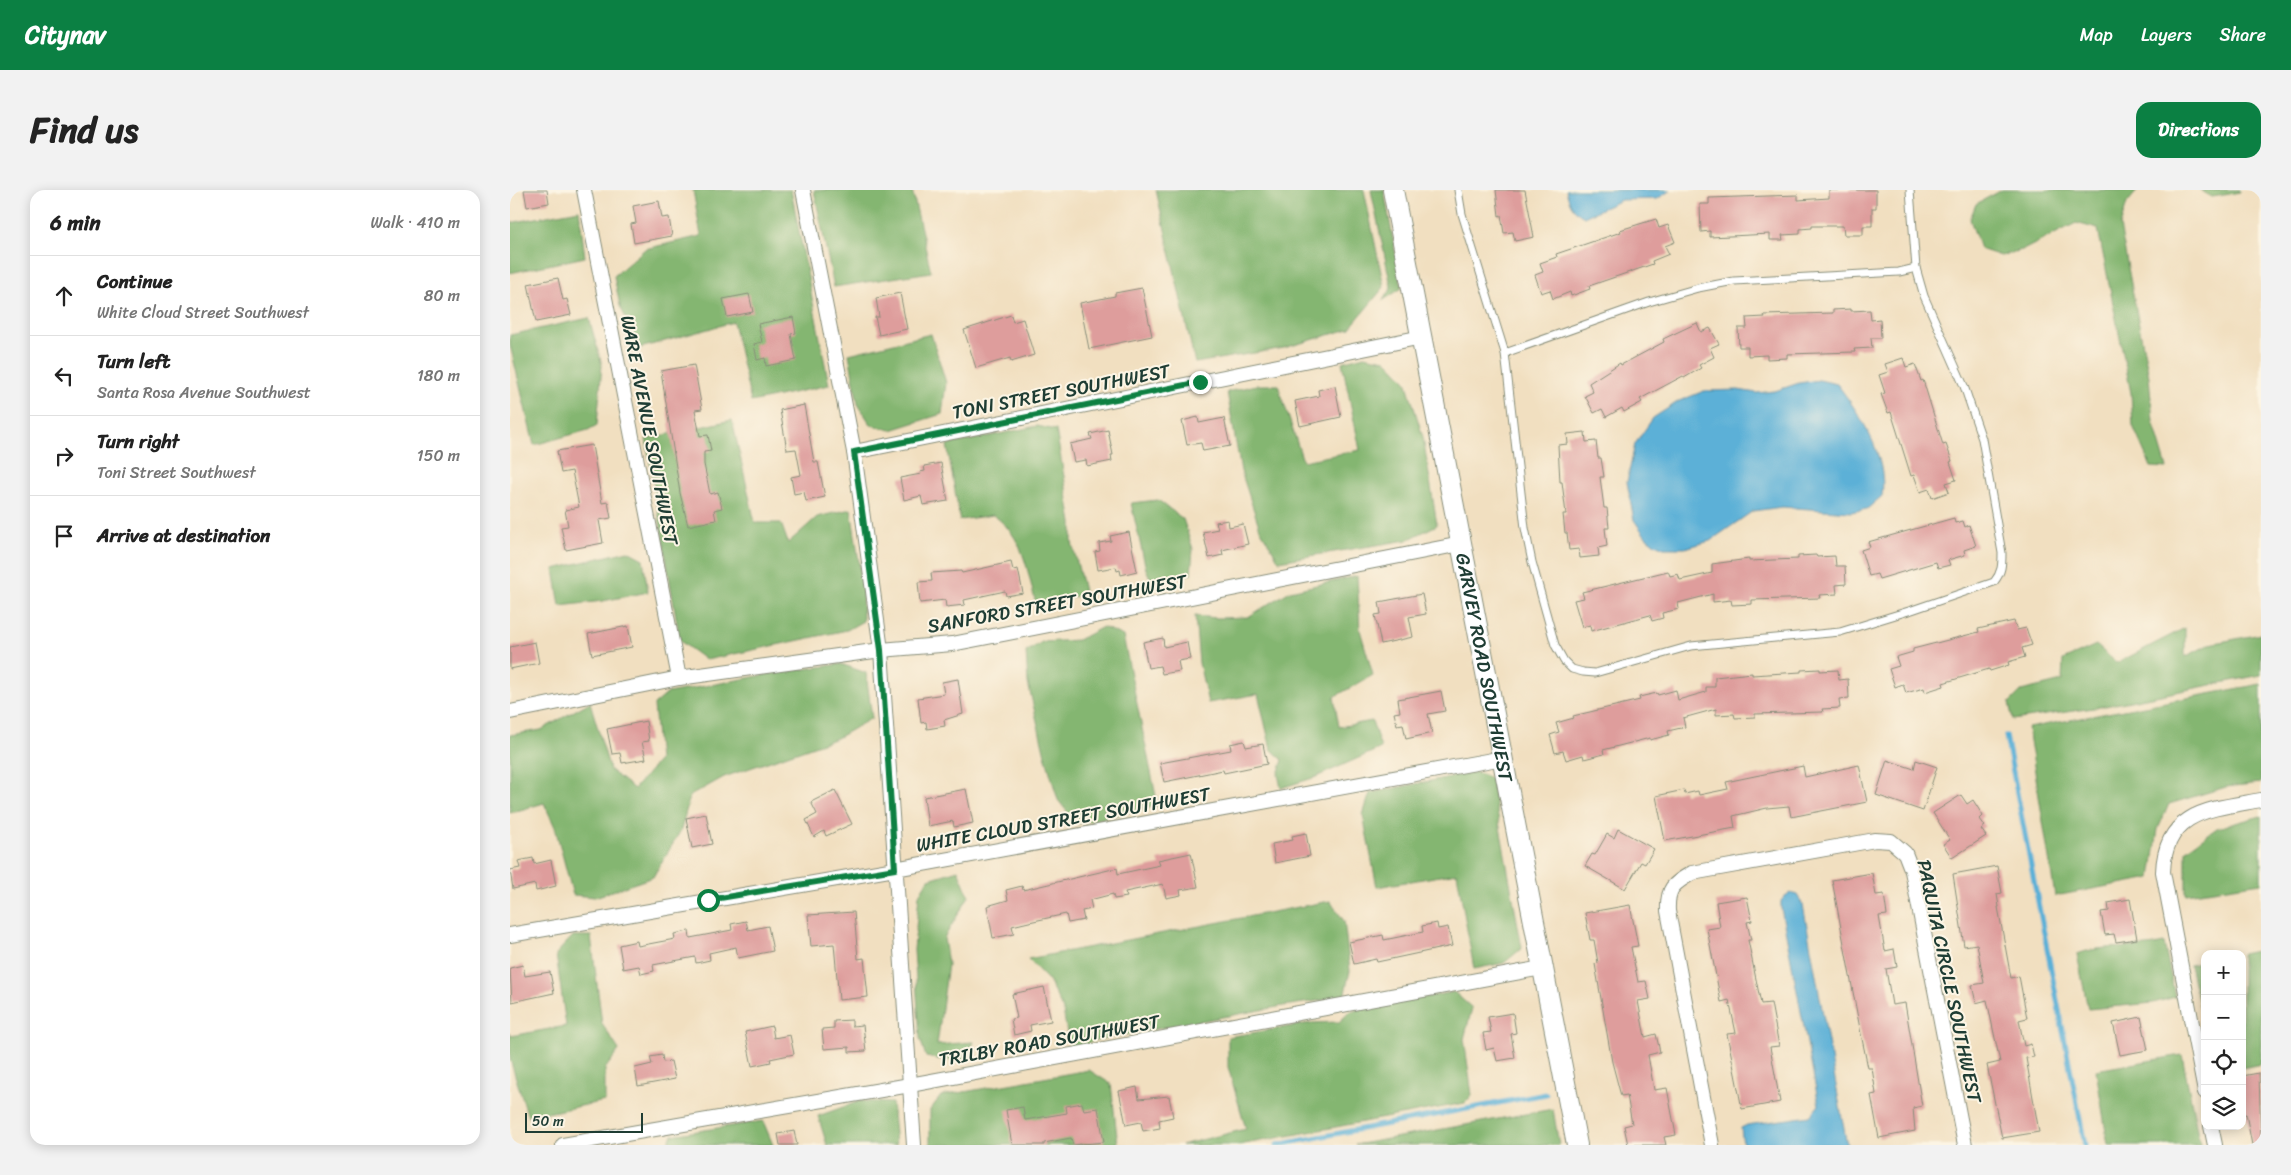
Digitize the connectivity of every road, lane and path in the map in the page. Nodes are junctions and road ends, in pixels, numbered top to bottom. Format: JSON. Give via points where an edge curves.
{"nodes":[{"id":1,"x":584,"y":190,"type":"edge"},
{"id":2,"x":803,"y":190,"type":"edge"},
{"id":3,"x":1394,"y":190,"type":"edge"},
{"id":4,"x":1458,"y":190,"type":"edge"},
{"id":5,"x":1910,"y":190,"type":"edge"},
{"id":6,"x":1916,"y":268,"type":"junction"},
{"id":7,"x":1422,"y":337,"type":"junction"},
{"id":8,"x":1505,"y":353,"type":"junction"},
{"id":9,"x":854,"y":452,"type":"junction"},
{"id":10,"x":1461,"y":544,"type":"junction"},
{"id":11,"x":881,"y":650,"type":"junction"},
{"id":12,"x":679,"y":678,"type":"junction"},
{"id":13,"x":510,"y":712,"type":"edge"},
{"id":14,"x":1503,"y":758,"type":"junction"},
{"id":15,"x":2261,"y":800,"type":"edge"},
{"id":16,"x":895,"y":869,"type":"junction"},
{"id":17,"x":510,"y":935,"type":"edge"},
{"id":18,"x":1542,"y":968,"type":"junction"},
{"id":19,"x":910,"y":1085,"type":"junction"},
{"id":20,"x":2204,"y":1085,"type":"edge"},
{"id":21,"x":2212,"y":1130,"type":"edge"},
{"id":22,"x":563,"y":1145,"type":"edge"},
{"id":23,"x":914,"y":1145,"type":"edge"},
{"id":24,"x":1577,"y":1145,"type":"edge"},
{"id":25,"x":1712,"y":1145,"type":"edge"},
{"id":26,"x":1965,"y":1145,"type":"edge"},
{"id":27,"x":2215,"y":1145,"type":"edge"}],
"edges":[{"from":1,"to":12,"type":"street","name":"WARE AVENUE SOUTHWEST"},
{"from":2,"to":9,"type":"street"},
{"from":3,"to":7,"type":"street","name":"GARVEY ROAD SOUTHWEST"},
{"from":4,"to":8,"type":"lane","via":[[1462,214]]},
{"from":5,"to":6,"type":"lane"},
{"from":6,"to":8,"type":"lane","via":[[1899,272],[1734,281],[1698,288]]},
{"from":6,"to":8,"type":"lane","via":[[1924,296],[1964,386],[1982,439],[2002,567],[1994,582],[1840,632],[1691,646],[1595,673],[1572,669],[1555,645],[1532,562],[1525,528]]},
{"from":7,"to":9,"type":"street","name":"TONI STREET SOUTHWEST"},
{"from":7,"to":10,"type":"street","name":"GARVEY ROAD SOUTHWEST"},
{"from":9,"to":11,"type":"street"},
{"from":10,"to":11,"type":"street","name":"SANFORD STREET SOUTHWEST","via":[[952,644]]},
{"from":10,"to":14,"type":"street","name":"GARVEY ROAD SOUTHWEST"},
{"from":11,"to":12,"type":"street","name":"SANFORD STREET SOUTHWEST"},
{"from":11,"to":16,"type":"street"},
{"from":12,"to":13,"type":"street","name":"SANFORD STREET SOUTHWEST"},
{"from":14,"to":16,"type":"street","name":"WHITE CLOUD STREET SOUTHWEST"},
{"from":14,"to":18,"type":"street","name":"GARVEY ROAD SOUTHWEST"},
{"from":15,"to":20,"type":"street","via":[[2193,816],[2175,830],[2166,849],[2164,872]]},
{"from":16,"to":17,"type":"street","name":"WHITE CLOUD STREET SOUTHWEST"},
{"from":16,"to":19,"type":"street"},
{"from":18,"to":19,"type":"street","name":"TRILBY ROAD SOUTHWEST"},
{"from":18,"to":24,"type":"street","name":"GARVEY ROAD SOUTHWEST"},
{"from":19,"to":22,"type":"street","name":"TRILBY ROAD SOUTHWEST"},
{"from":19,"to":23,"type":"street"},
{"from":21,"to":27,"type":"street"},
{"from":25,"to":26,"type":"street","name":"PAQUITA CIRCLE SOUTHWEST","via":[[1668,911],[1668,896],[1675,883],[1692,873],[1875,840],[1891,841],[1905,853],[1912,871]]}]}
